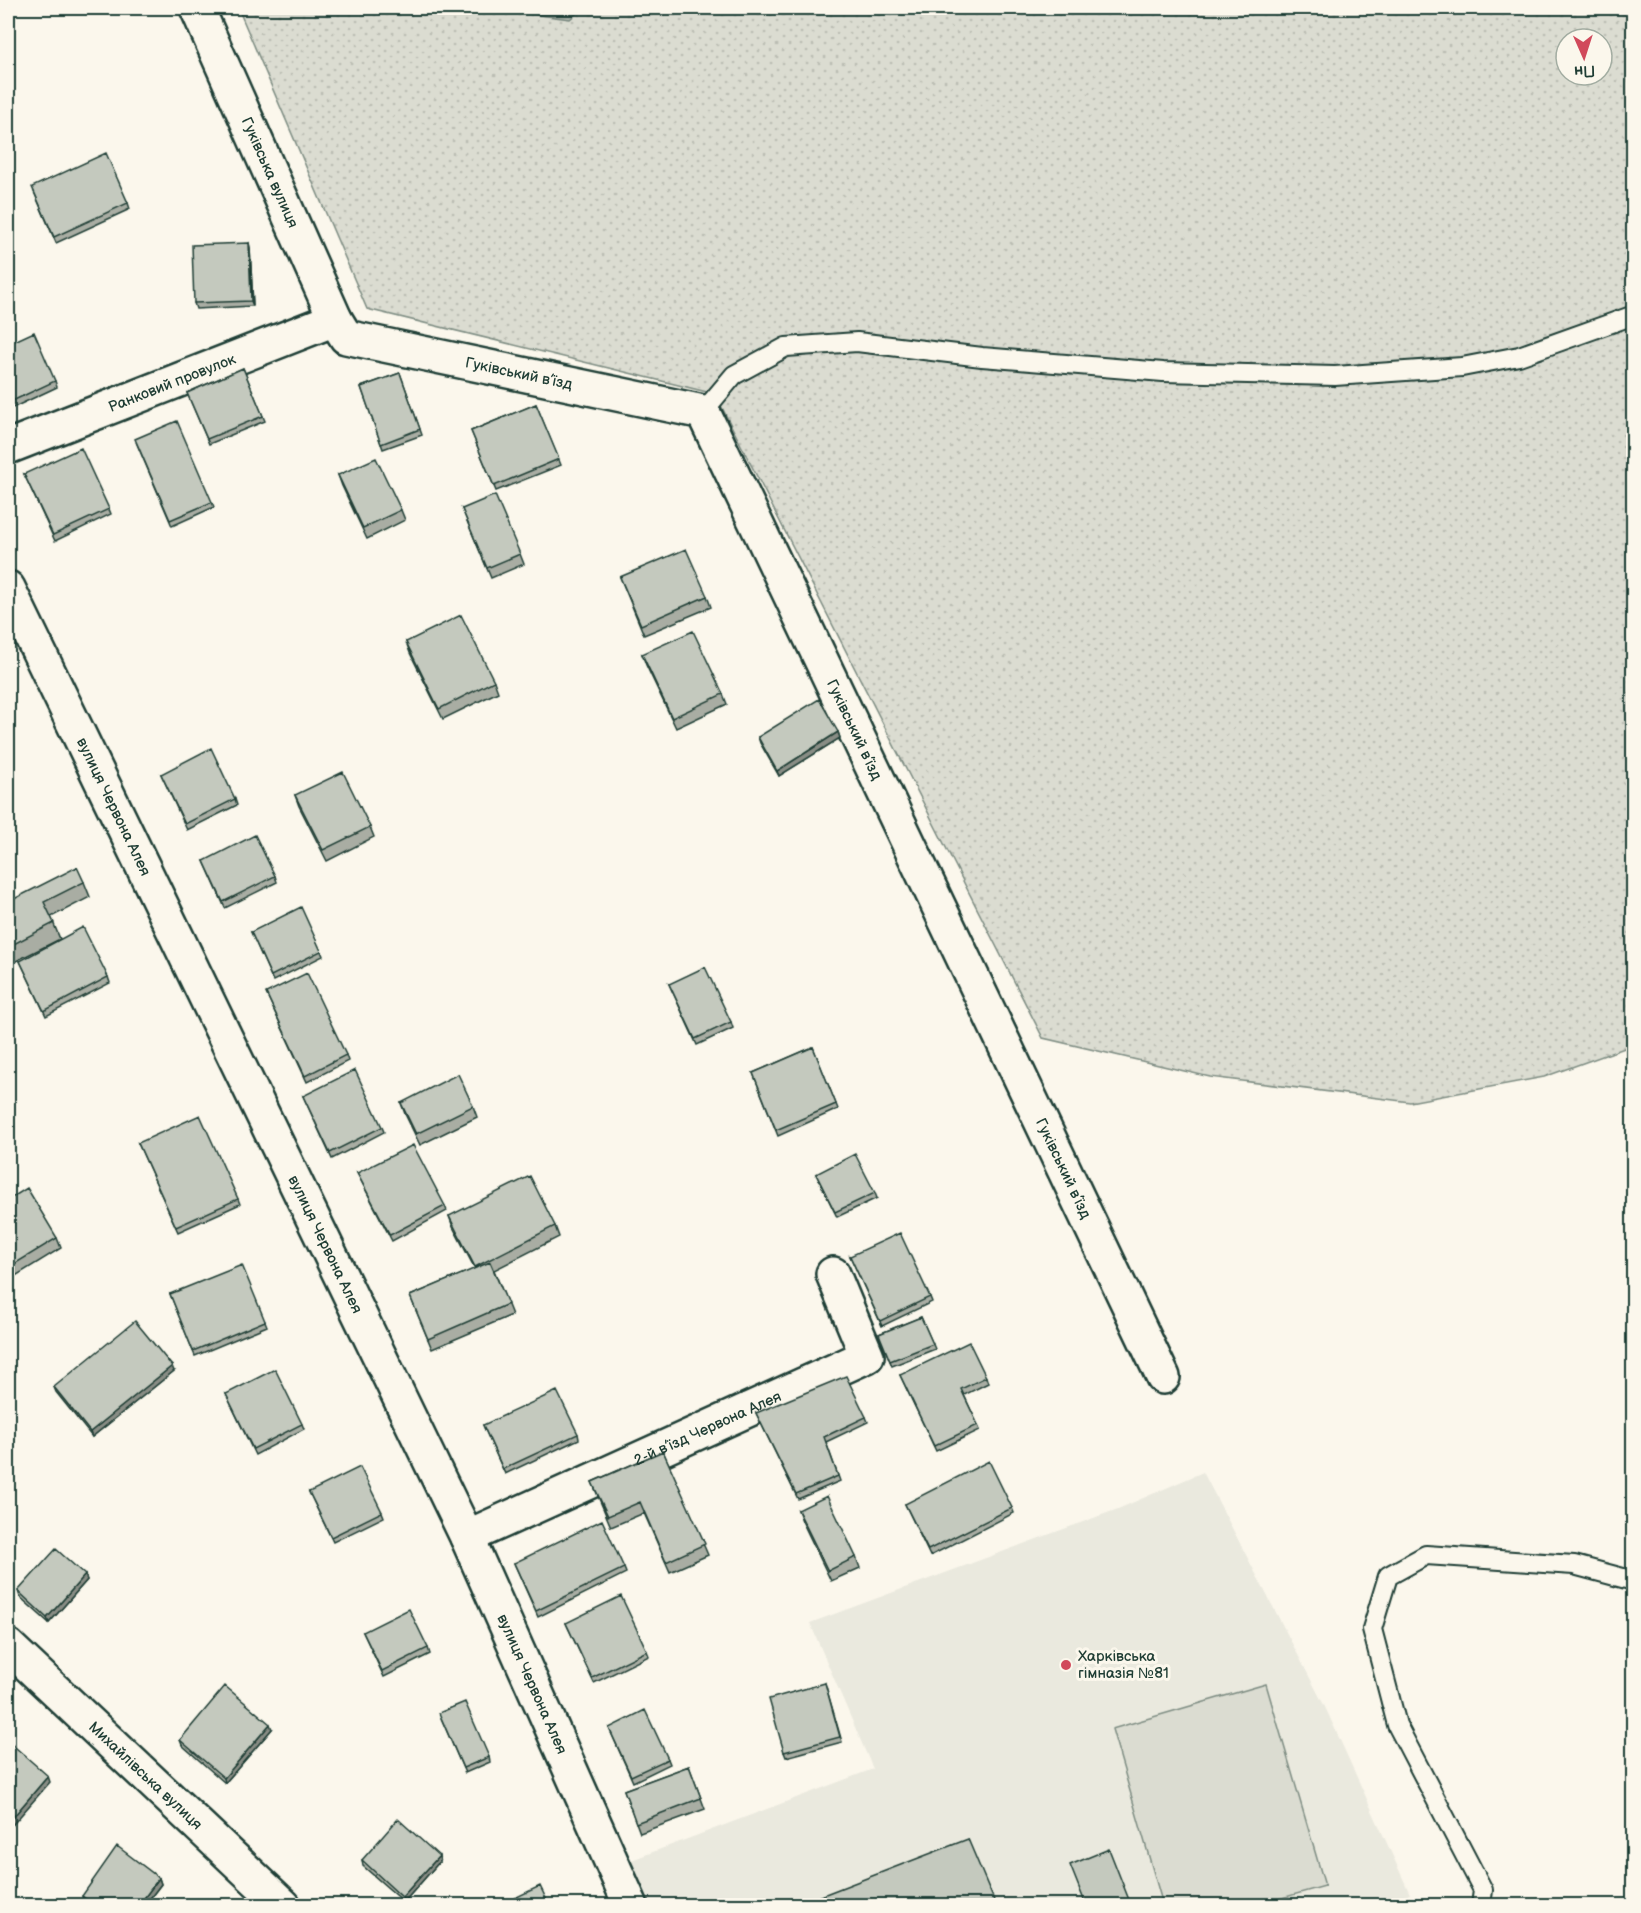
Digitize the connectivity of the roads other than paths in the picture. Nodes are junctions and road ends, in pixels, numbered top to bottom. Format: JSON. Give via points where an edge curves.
{"nodes":[{"id":1,"x":197,"y":8,"type":"edge"},
{"id":2,"x":1634,"y":315,"type":"edge"},
{"id":3,"x":341,"y":328,"type":"junction"},
{"id":4,"x":703,"y":412,"type":"junction"},
{"id":5,"x":8,"y":447,"type":"edge"},
{"id":6,"x":8,"y":588,"type":"edge"},
{"id":7,"x":833,"y":1274,"type":"dead end"},
{"id":8,"x":1163,"y":1377,"type":"dead end"},
{"id":9,"x":467,"y":1537,"type":"junction"},
{"id":10,"x":1634,"y":1581,"type":"edge"},
{"id":11,"x":8,"y":1646,"type":"edge"},
{"id":12,"x":284,"y":1905,"type":"edge"},
{"id":13,"x":631,"y":1905,"type":"edge"},
{"id":14,"x":1481,"y":1905,"type":"edge"}],
"edges":[{"from":1,"to":3,"type":"street","name":"Гуківська вулиця"},
{"from":2,"to":4,"type":"lane","via":[[1519,356],[1462,367],[1335,376],[1163,372],[856,342],[786,347],[734,375]]},
{"from":3,"to":4,"type":"street","name":"Гуківський в’їзд"},
{"from":3,"to":5,"type":"street","name":"Ранковий провулок"},
{"from":4,"to":8,"type":"street","name":"Гуківський в’їзд"},
{"from":6,"to":9,"type":"street","name":"вулиця Червона Алея"},
{"from":7,"to":9,"type":"street","name":"2-й в’їзд Червона Алея","via":[[867,1356]]},
{"from":9,"to":13,"type":"street","name":"вулиця Червона Алея"},
{"from":10,"to":14,"type":"lane","via":[[1574,1565],[1426,1555],[1388,1576],[1372,1629],[1397,1725],[1483,1890]]},
{"from":11,"to":12,"type":"street","name":"Михайлівська вулиця"}]}
